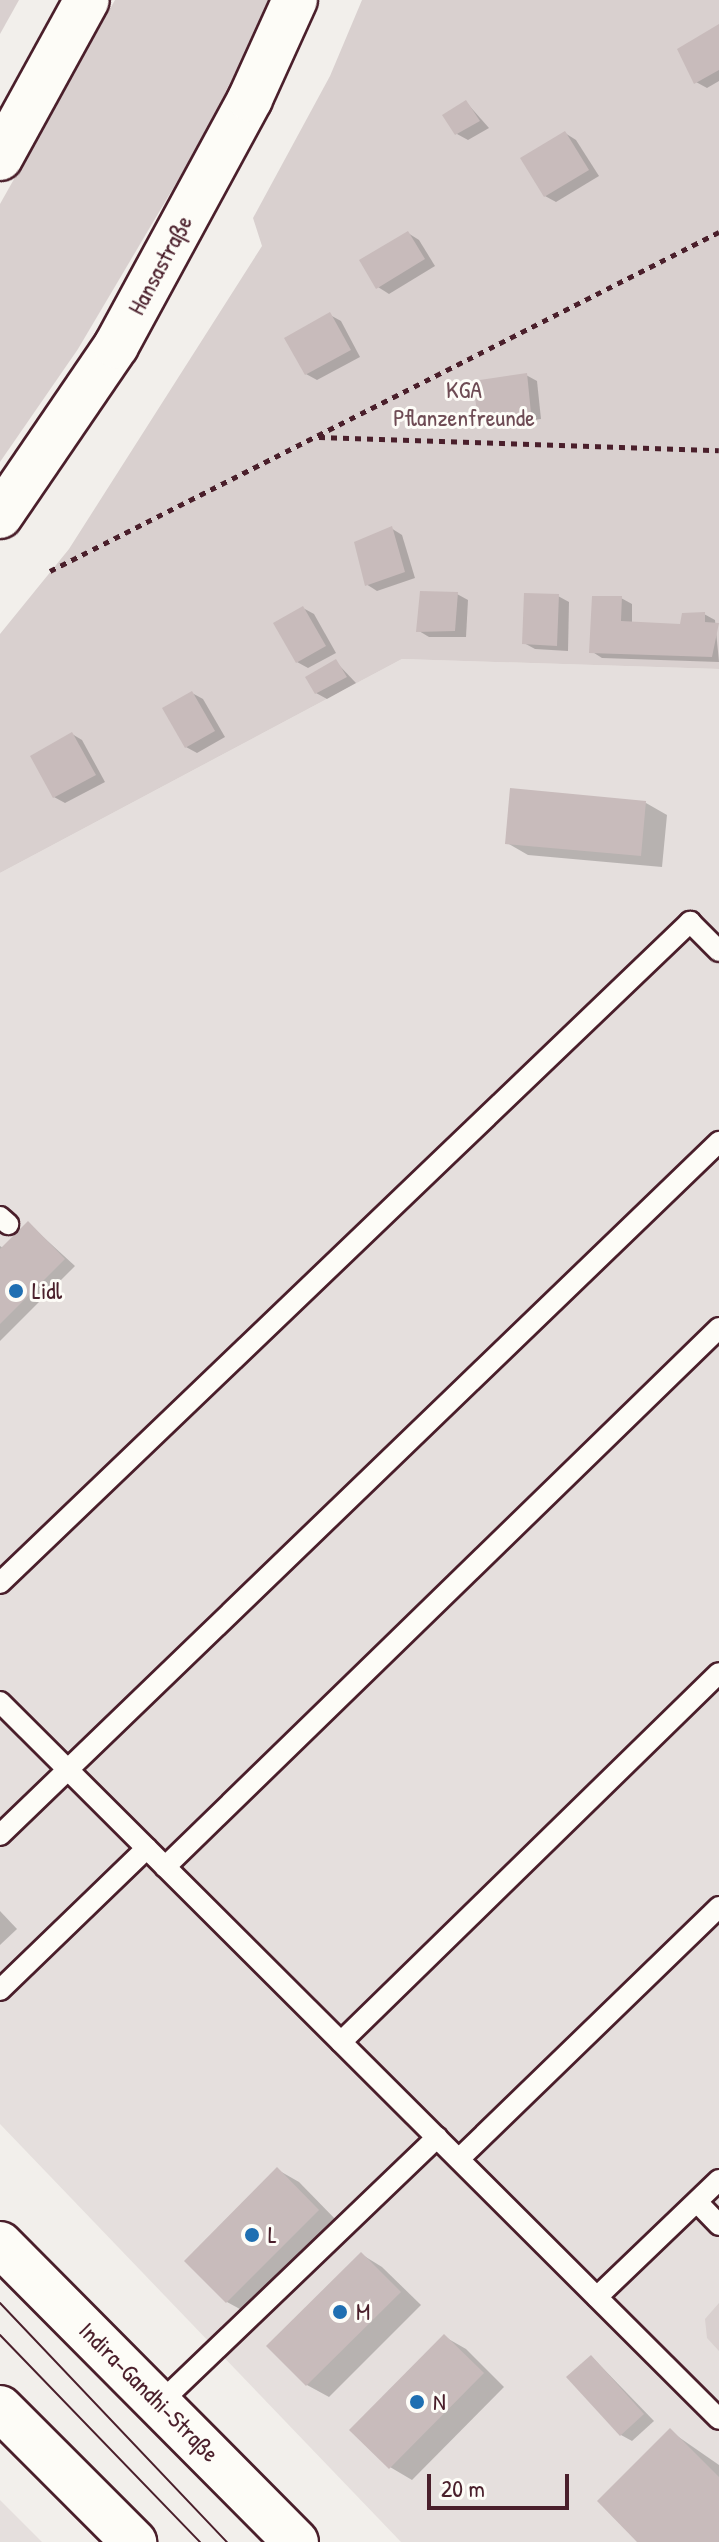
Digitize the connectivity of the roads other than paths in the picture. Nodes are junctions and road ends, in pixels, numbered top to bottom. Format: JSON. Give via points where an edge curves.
{"nodes":[{"id":1,"x":87,"y":0,"type":"edge"},
{"id":2,"x":295,"y":0,"type":"edge"},
{"id":3,"x":0,"y":158,"type":"edge"},
{"id":4,"x":0,"y":516,"type":"edge"},
{"id":5,"x":719,"y":951,"type":"edge"},
{"id":6,"x":719,"y":1142,"type":"edge"},
{"id":7,"x":719,"y":1328,"type":"edge"},
{"id":8,"x":0,"y":1583,"type":"edge"},
{"id":9,"x":719,"y":1673,"type":"edge"},
{"id":10,"x":0,"y":1702,"type":"edge"},
{"id":11,"x":67,"y":1768,"type":"junction"},
{"id":12,"x":0,"y":1835,"type":"edge"},
{"id":13,"x":147,"y":1848,"type":"junction"},
{"id":14,"x":165,"y":1867,"type":"junction"},
{"id":15,"x":719,"y":1907,"type":"edge"},
{"id":16,"x":0,"y":1990,"type":"edge"},
{"id":17,"x":341,"y":2042,"type":"junction"},
{"id":18,"x":437,"y":2137,"type":"junction"},
{"id":19,"x":459,"y":2159,"type":"junction"},
{"id":20,"x":719,"y":2180,"type":"edge"},
{"id":21,"x":697,"y":2202,"type":"junction"},
{"id":22,"x":719,"y":2225,"type":"edge"},
{"id":23,"x":0,"y":2244,"type":"edge"},
{"id":24,"x":597,"y":2297,"type":"junction"},
{"id":25,"x":160,"y":2403,"type":"junction"},
{"id":26,"x":0,"y":2408,"type":"edge"},
{"id":27,"x":719,"y":2419,"type":"edge"},
{"id":28,"x":134,"y":2542,"type":"edge"},
{"id":29,"x":296,"y":2542,"type":"edge"}],
"edges":[{"from":1,"to":3,"type":"main road"},
{"from":2,"to":4,"type":"main road","name":"Hansastraße","via":[[250,99],[116,346]]},
{"from":5,"to":8,"type":"lane","via":[[690,922]]},
{"from":6,"to":11,"type":"lane"},
{"from":7,"to":14,"type":"lane"},
{"from":9,"to":17,"type":"lane"},
{"from":10,"to":11,"type":"lane"},
{"from":11,"to":12,"type":"lane"},
{"from":11,"to":13,"type":"lane"},
{"from":13,"to":14,"type":"lane"},
{"from":13,"to":16,"type":"lane"},
{"from":14,"to":17,"type":"lane"},
{"from":15,"to":19,"type":"lane"},
{"from":17,"to":18,"type":"lane"},
{"from":18,"to":19,"type":"lane"},
{"from":18,"to":25,"type":"lane"},
{"from":19,"to":24,"type":"lane"},
{"from":20,"to":21,"type":"lane"},
{"from":21,"to":22,"type":"lane"},
{"from":21,"to":24,"type":"lane"},
{"from":23,"to":25,"type":"main road","name":"Indira-Gandhi-Straße"},
{"from":24,"to":27,"type":"lane"},
{"from":25,"to":29,"type":"main road","name":"Indira-Gandhi-Straße"},
{"from":26,"to":28,"type":"main road"}]}
